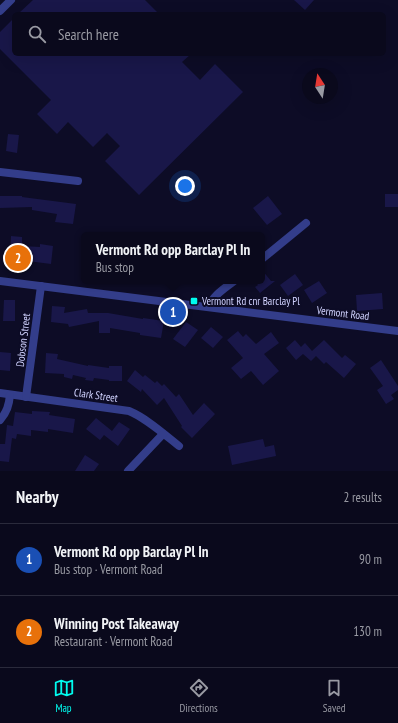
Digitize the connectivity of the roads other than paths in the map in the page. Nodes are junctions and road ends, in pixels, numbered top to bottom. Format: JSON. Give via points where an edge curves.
{"nodes":[{"id":1,"x":12,"y":0,"type":"edge"},
{"id":2,"x":0,"y":12,"type":"edge"},
{"id":3,"x":0,"y":172,"type":"edge"},
{"id":4,"x":78,"y":181,"type":"dead end"},
{"id":5,"x":306,"y":224,"type":"dead end"},
{"id":6,"x":265,"y":257,"type":"edge"},
{"id":7,"x":0,"y":281,"type":"edge"},
{"id":8,"x":230,"y":284,"type":"edge"},
{"id":9,"x":41,"y":286,"type":"junction"},
{"id":10,"x":209,"y":307,"type":"junction"},
{"id":11,"x":398,"y":331,"type":"edge"},
{"id":12,"x":0,"y":393,"type":"edge"},
{"id":13,"x":10,"y":395,"type":"junction"},
{"id":14,"x":26,"y":397,"type":"junction"},
{"id":15,"x":0,"y":420,"type":"edge"},
{"id":16,"x":164,"y":434,"type":"junction"},
{"id":17,"x":179,"y":446,"type":"dead end"},
{"id":18,"x":128,"y":471,"type":"edge"}],
"edges":[{"from":1,"to":2,"type":"street"},
{"from":3,"to":4,"type":"street"},
{"from":5,"to":6,"type":"street"},
{"from":7,"to":9,"type":"street","name":"Vermont Road"},
{"from":8,"to":10,"type":"street","via":[[210,302]]},
{"from":9,"to":10,"type":"street","name":"Vermont Road"},
{"from":9,"to":14,"type":"street","name":"Dobson Street"},
{"from":10,"to":11,"type":"street","name":"Vermont Road"},
{"from":12,"to":13,"type":"street","name":"Clark Street"},
{"from":13,"to":14,"type":"street","name":"Clark Street"},
{"from":13,"to":15,"type":"street","via":[[8,410]]},
{"from":14,"to":16,"type":"street","name":"Clark Street","via":[[129,411]]},
{"from":16,"to":17,"type":"street","name":"Clark Street"},
{"from":16,"to":18,"type":"street"}]}
